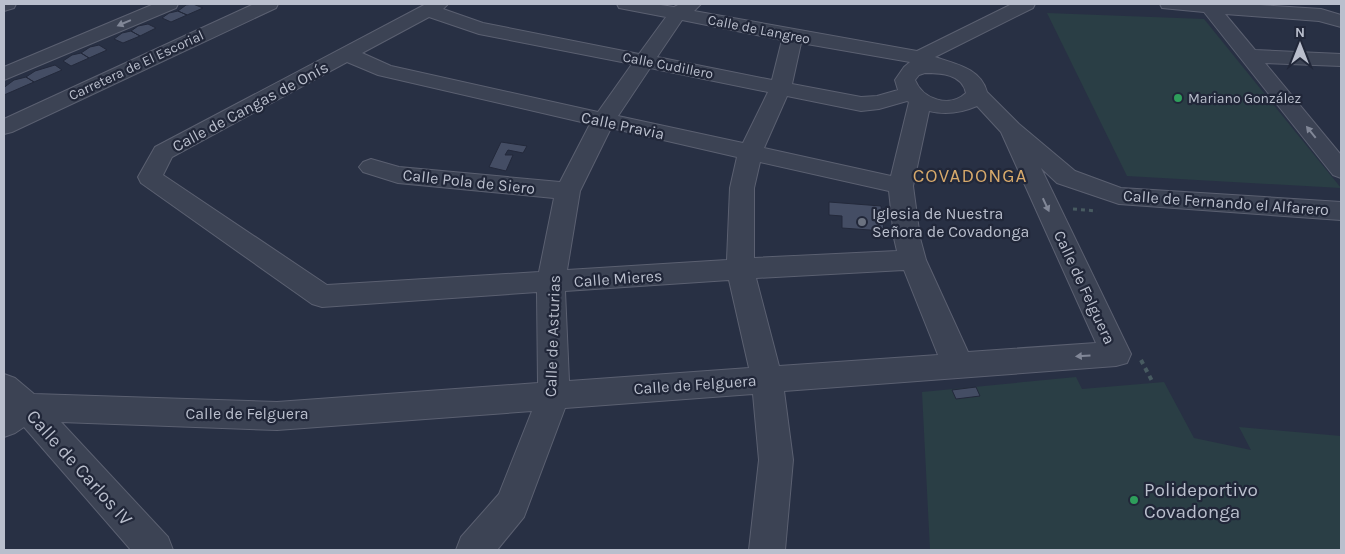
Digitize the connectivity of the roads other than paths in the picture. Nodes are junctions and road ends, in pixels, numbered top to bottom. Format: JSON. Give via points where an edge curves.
{"nodes":[{"id":1,"x":169,"y":4,"type":"edge"},
{"id":2,"x":269,"y":4,"type":"edge"},
{"id":3,"x":626,"y":4,"type":"edge"},
{"id":4,"x":1026,"y":4,"type":"edge"},
{"id":5,"x":1169,"y":4,"type":"edge"},
{"id":6,"x":1209,"y":5,"type":"edge"},
{"id":7,"x":433,"y":7,"type":"edge"},
{"id":8,"x":685,"y":8,"type":"edge"},
{"id":9,"x":1316,"y":10,"type":"edge"},
{"id":10,"x":1341,"y":21,"type":"edge"},
{"id":11,"x":793,"y":36,"type":"junction"},
{"id":12,"x":1341,"y":36,"type":"edge"},
{"id":13,"x":958,"y":38,"type":"junction"},
{"id":14,"x":863,"y":49,"type":"junction"},
{"id":15,"x":347,"y":54,"type":"junction"},
{"id":16,"x":1249,"y":56,"type":"junction"},
{"id":17,"x":645,"y":60,"type":"junction"},
{"id":18,"x":1341,"y":60,"type":"edge"},
{"id":19,"x":4,"y":74,"type":"edge"},
{"id":20,"x":919,"y":74,"type":"junction"},
{"id":21,"x":964,"y":87,"type":"junction"},
{"id":22,"x":780,"y":88,"type":"junction"},
{"id":23,"x":603,"y":121,"type":"junction"},
{"id":24,"x":4,"y":127,"type":"edge"},
{"id":25,"x":1011,"y":129,"type":"junction"},
{"id":26,"x":750,"y":152,"type":"junction"},
{"id":27,"x":371,"y":167,"type":"dead end"},
{"id":28,"x":1341,"y":170,"type":"edge"},
{"id":29,"x":901,"y":186,"type":"junction"},
{"id":30,"x":568,"y":191,"type":"junction"},
{"id":31,"x":1341,"y":211,"type":"edge"},
{"id":32,"x":914,"y":260,"type":"junction"},
{"id":33,"x":740,"y":269,"type":"junction"},
{"id":34,"x":551,"y":282,"type":"junction"},
{"id":35,"x":322,"y":296,"type":"joint"},
{"id":36,"x":958,"y":365,"type":"junction"},
{"id":37,"x":767,"y":379,"type":"junction"},
{"id":38,"x":554,"y":394,"type":"junction"},
{"id":39,"x":11,"y":406,"type":"edge"},
{"id":40,"x":155,"y":550,"type":"edge"},
{"id":41,"x":474,"y":550,"type":"edge"},
{"id":42,"x":767,"y":550,"type":"edge"}],
"edges":[{"from":1,"to":19,"type":"street","one_way":true},
{"from":2,"to":24,"type":"street","name":"Carretera de El Escorial"},
{"from":3,"to":8,"type":"street","name":"Calle de Langreo"},
{"from":4,"to":13,"type":"street"},
{"from":5,"to":6,"type":"street"},
{"from":6,"to":9,"type":"street"},
{"from":6,"to":16,"type":"street"},
{"from":7,"to":15,"type":"street","name":"Calle de Cangas de Onís"},
{"from":7,"to":17,"type":"street","name":"Calle Cudillero","via":[[479,28]]},
{"from":8,"to":11,"type":"street","name":"Calle de Langreo"},
{"from":8,"to":17,"type":"street","name":"Calle de Asturias"},
{"from":9,"to":10,"type":"street"},
{"from":9,"to":12,"type":"street"},
{"from":11,"to":14,"type":"street","name":"Calle de Langreo"},
{"from":11,"to":22,"type":"street"},
{"from":13,"to":20,"type":"street"},
{"from":13,"to":21,"type":"street","via":[[953,53]]},
{"from":14,"to":20,"type":"street"},
{"from":14,"to":20,"type":"street","via":[[892,53]]},
{"from":15,"to":23,"type":"street","name":"Calle Pravia","via":[[384,71]]},
{"from":15,"to":35,"type":"street","name":"Calle de Cangas de Onís","via":[[164,152],[150,178]]},
{"from":16,"to":18,"type":"street"},
{"from":28,"to":16,"type":"street","one_way":true},
{"from":17,"to":22,"type":"street","name":"Calle Cudillero"},
{"from":17,"to":23,"type":"street","name":"Calle de Asturias"},
{"from":20,"to":21,"type":"street","via":[[932,67]]},
{"from":20,"to":21,"type":"street","via":[[940,106]]},
{"from":20,"to":22,"type":"street","name":"Calle Cudillero","via":[[879,102],[861,104]]},
{"from":20,"to":29,"type":"street"},
{"from":21,"to":25,"type":"street","name":"Calle de Fernando el Alfarero"},
{"from":22,"to":26,"type":"street"},
{"from":23,"to":26,"type":"street","name":"Calle Pravia"},
{"from":23,"to":30,"type":"street","name":"Calle de Asturias"},
{"from":25,"to":31,"type":"street","name":"Calle de Fernando el Alfarero","via":[[1066,176],[1119,196]]},
{"from":25,"to":36,"type":"street","name":"Calle de Felguera","one_way":true,"via":[[1116,354]]},
{"from":26,"to":29,"type":"street","name":"Calle Pravia"},
{"from":26,"to":33,"type":"street","via":[[742,188]]},
{"from":27,"to":30,"type":"street","name":"Calle Pola de Siero","via":[[398,174]]},
{"from":29,"to":32,"type":"street","via":[[907,238]]},
{"from":30,"to":34,"type":"street","name":"Calle de Asturias"},
{"from":32,"to":33,"type":"street","name":"Calle Mieres"},
{"from":32,"to":36,"type":"street"},
{"from":33,"to":34,"type":"street","name":"Calle Mieres"},
{"from":33,"to":37,"type":"street"},
{"from":34,"to":35,"type":"street","name":"Calle Mieres"},
{"from":34,"to":38,"type":"street","name":"Calle de Asturias"},
{"from":36,"to":37,"type":"street","name":"Calle de Felguera"},
{"from":37,"to":38,"type":"street","name":"Calle de Felguera"},
{"from":37,"to":42,"type":"street","via":[[776,460]]},
{"from":38,"to":39,"type":"street","name":"Calle de Felguera","via":[[277,416]]},
{"from":38,"to":41,"type":"street","name":"Calle de Asturias","via":[[512,505]]},
{"from":39,"to":40,"type":"street","name":"Calle de Carlos IV"}]}
